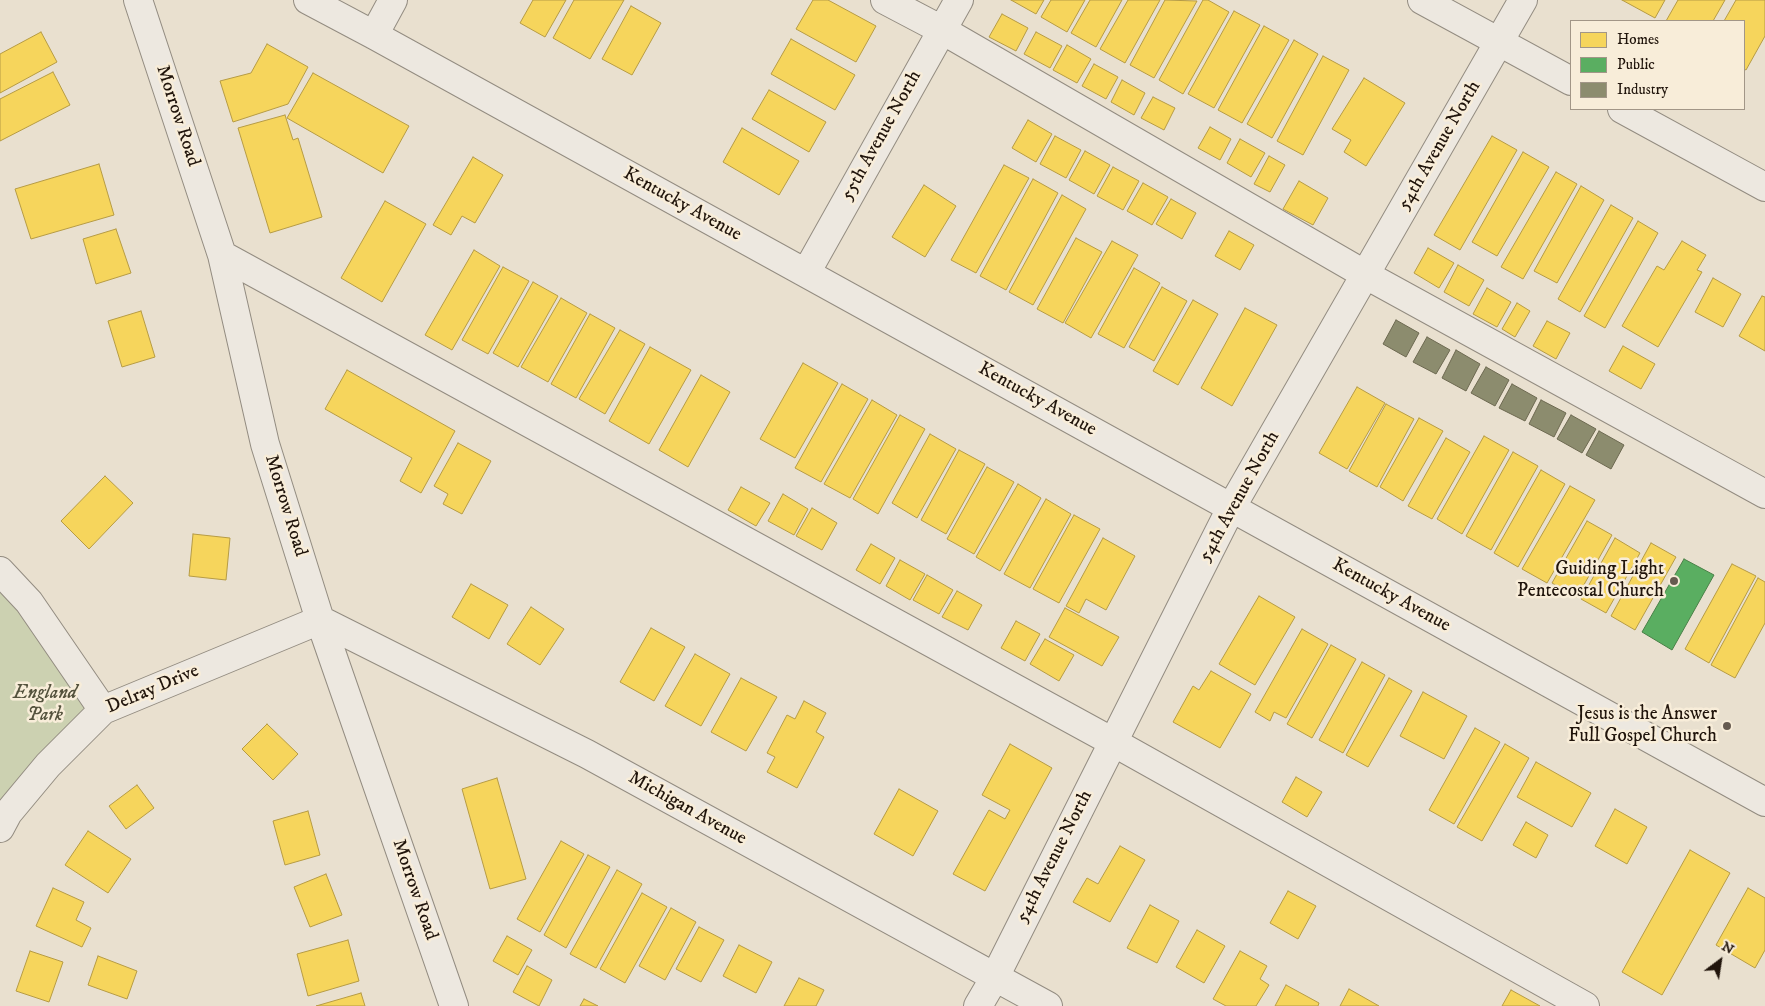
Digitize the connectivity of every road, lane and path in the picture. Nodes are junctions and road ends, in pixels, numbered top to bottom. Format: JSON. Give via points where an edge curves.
{"nodes":[{"id":1,"x":138,"y":0,"type":"edge"},
{"id":2,"x":308,"y":0,"type":"edge"},
{"id":3,"x":393,"y":0,"type":"edge"},
{"id":4,"x":885,"y":0,"type":"edge"},
{"id":5,"x":959,"y":0,"type":"edge"},
{"id":6,"x":1422,"y":0,"type":"edge"},
{"id":7,"x":1523,"y":0,"type":"edge"},
{"id":8,"x":942,"y":30,"type":"junction"},
{"id":9,"x":374,"y":35,"type":"junction"},
{"id":10,"x":1500,"y":42,"type":"junction"},
{"id":11,"x":1570,"y":80,"type":"edge"},
{"id":12,"x":1624,"y":110,"type":"edge"},
{"id":13,"x":1765,"y":187,"type":"edge"},
{"id":14,"x":222,"y":255,"type":"junction"},
{"id":15,"x":806,"y":273,"type":"junction"},
{"id":16,"x":1366,"y":275,"type":"junction"},
{"id":17,"x":1765,"y":494,"type":"edge"},
{"id":18,"x":1231,"y":508,"type":"junction"},
{"id":19,"x":0,"y":571,"type":"edge"},
{"id":20,"x":320,"y":620,"type":"junction"},
{"id":21,"x":103,"y":710,"type":"junction"},
{"id":22,"x":1113,"y":742,"type":"junction"},
{"id":23,"x":1765,"y":802,"type":"edge"},
{"id":24,"x":0,"y":828,"type":"edge"},
{"id":25,"x":994,"y":977,"type":"junction"},
{"id":26,"x":454,"y":1006,"type":"edge"},
{"id":27,"x":978,"y":1006,"type":"edge"},
{"id":28,"x":1048,"y":1006,"type":"edge"},
{"id":29,"x":1585,"y":1006,"type":"edge"}],
"edges":[{"from":1,"to":14,"type":"street","name":"Morrow Road"},
{"from":2,"to":9,"type":"street","name":"Kentucky Avenue"},
{"from":3,"to":9,"type":"street"},
{"from":4,"to":8,"type":"street"},
{"from":5,"to":8,"type":"street","name":"55th Avenue North"},
{"from":6,"to":10,"type":"street"},
{"from":7,"to":10,"type":"street","name":"54th Avenue North"},
{"from":8,"to":15,"type":"street","name":"55th Avenue North"},
{"from":8,"to":16,"type":"street"},
{"from":9,"to":15,"type":"street","name":"Kentucky Avenue"},
{"from":10,"to":11,"type":"street"},
{"from":10,"to":16,"type":"street","name":"54th Avenue North"},
{"from":12,"to":13,"type":"street"},
{"from":14,"to":20,"type":"street","name":"Morrow Road","via":[[265,444]]},
{"from":14,"to":22,"type":"street"},
{"from":15,"to":18,"type":"street","name":"Kentucky Avenue"},
{"from":16,"to":17,"type":"street"},
{"from":16,"to":18,"type":"street","name":"54th Avenue North"},
{"from":18,"to":22,"type":"street","name":"54th Avenue North"},
{"from":18,"to":23,"type":"street","name":"Kentucky Avenue"},
{"from":19,"to":21,"type":"street","via":[[29,602]]},
{"from":20,"to":21,"type":"street","name":"Delray Drive"},
{"from":20,"to":25,"type":"street","name":"Michigan Avenue","via":[[586,754]]},
{"from":20,"to":26,"type":"street","name":"Morrow Road"},
{"from":21,"to":24,"type":"street","name":"Delray Drive","via":[[48,765],[8,813]]},
{"from":22,"to":25,"type":"street","name":"54th Avenue North"},
{"from":22,"to":29,"type":"street"},
{"from":25,"to":27,"type":"street","name":"54th Avenue North"},
{"from":25,"to":28,"type":"street","name":"Michigan Avenue"}]}
